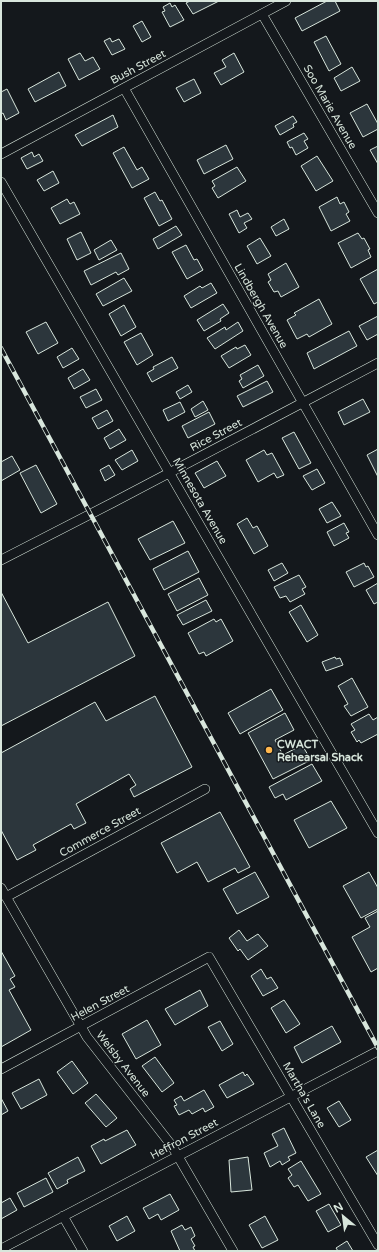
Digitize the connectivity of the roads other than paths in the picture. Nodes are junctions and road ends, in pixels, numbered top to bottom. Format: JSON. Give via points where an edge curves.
{"nodes":[{"id":1,"x":286,"y":1,"type":"edge"},
{"id":2,"x":262,"y":14,"type":"junction"},
{"id":3,"x":124,"y":88,"type":"junction"},
{"id":4,"x":1,"y":154,"type":"edge"},
{"id":5,"x":1,"y":182,"type":"edge"},
{"id":6,"x":378,"y":213,"type":"edge"},
{"id":7,"x":378,"y":363,"type":"edge"},
{"id":8,"x":303,"y":403,"type":"junction"},
{"id":9,"x":170,"y":473,"type":"junction"},
{"id":10,"x":378,"y":535,"type":"edge"},
{"id":11,"x":1,"y":560,"type":"edge"},
{"id":12,"x":205,"y":789,"type":"dead end"},
{"id":13,"x":378,"y":833,"type":"edge"},
{"id":14,"x":1,"y":888,"type":"edge"},
{"id":15,"x":6,"y":896,"type":"junction"},
{"id":16,"x":209,"y":957,"type":"joint"},
{"id":17,"x":80,"y":1027,"type":"junction"},
{"id":18,"x":378,"y":1051,"type":"edge"},
{"id":19,"x":1,"y":1069,"type":"edge"},
{"id":20,"x":291,"y":1097,"type":"junction"},
{"id":21,"x":178,"y":1156,"type":"junction"},
{"id":22,"x":63,"y":1216,"type":"junction"},
{"id":23,"x":378,"y":1245,"type":"edge"},
{"id":24,"x":1,"y":1249,"type":"edge"},
{"id":25,"x":83,"y":1251,"type":"edge"},
{"id":26,"x":233,"y":1251,"type":"edge"}],
"edges":[{"from":1,"to":2,"type":"street","name":"Bush Street"},
{"from":2,"to":3,"type":"street","name":"Bush Street"},
{"from":2,"to":6,"type":"street","name":"Soo Marie Avenue"},
{"from":3,"to":4,"type":"street","name":"Bush Street"},
{"from":3,"to":8,"type":"street","name":"Lindbergh Avenue"},
{"from":5,"to":9,"type":"street","name":"Minnesota Avenue"},
{"from":7,"to":8,"type":"street","name":"Rice Street"},
{"from":8,"to":9,"type":"street","name":"Rice Street"},
{"from":8,"to":10,"type":"street","name":"Lindbergh Avenue"},
{"from":9,"to":11,"type":"street","name":"Rice Street"},
{"from":9,"to":13,"type":"street","name":"Minnesota Avenue"},
{"from":12,"to":15,"type":"street","name":"Commerce Street"},
{"from":14,"to":15,"type":"street","name":"Welsby Avenue"},
{"from":15,"to":17,"type":"street","name":"Welsby Avenue"},
{"from":16,"to":17,"type":"street","name":"Helen Street"},
{"from":16,"to":20,"type":"street","name":"Martha's Lane"},
{"from":17,"to":19,"type":"street","name":"Helen Street"},
{"from":17,"to":21,"type":"street","name":"Welsby Avenue"},
{"from":18,"to":20,"type":"street","name":"Heffron Street"},
{"from":20,"to":21,"type":"street","name":"Heffron Street"},
{"from":20,"to":23,"type":"street","name":"Martha's Lane"},
{"from":21,"to":22,"type":"street","name":"Heffron Street"},
{"from":21,"to":26,"type":"street","name":"Welsby Avenue"},
{"from":22,"to":24,"type":"street","name":"Heffron Street"},
{"from":22,"to":25,"type":"street"}]}
